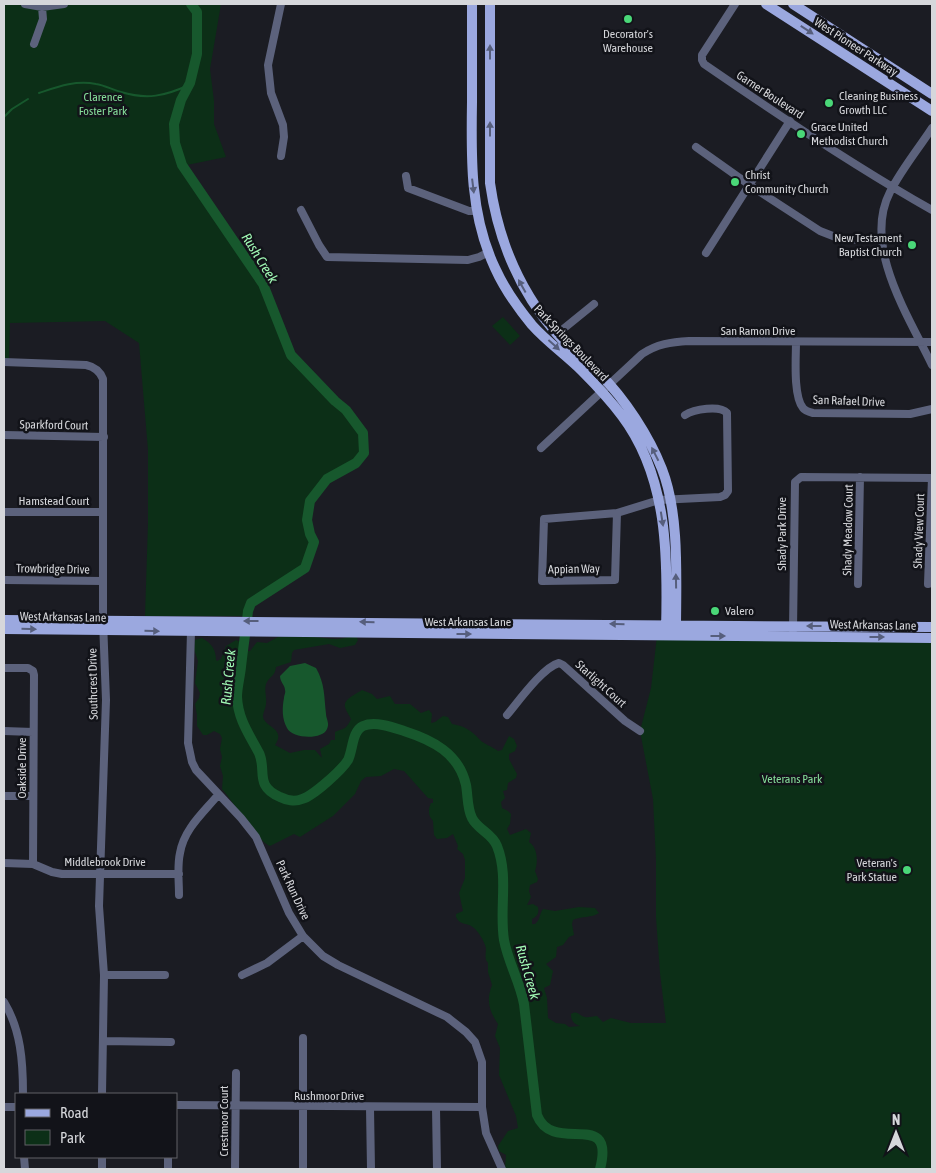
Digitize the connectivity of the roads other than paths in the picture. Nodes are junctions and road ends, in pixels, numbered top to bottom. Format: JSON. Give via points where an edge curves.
{"nodes":[{"id":1,"x":25,"y":4,"type":"edge"},
{"id":2,"x":64,"y":4,"type":"edge"},
{"id":3,"x":281,"y":4,"type":"edge"},
{"id":4,"x":472,"y":4,"type":"edge"},
{"id":5,"x":490,"y":4,"type":"edge"},
{"id":6,"x":735,"y":4,"type":"edge"},
{"id":7,"x":766,"y":4,"type":"edge"},
{"id":8,"x":793,"y":4,"type":"edge"},
{"id":9,"x":42,"y":7,"type":"junction"},
{"id":10,"x":34,"y":44,"type":"dead end"},
{"id":11,"x":472,"y":85,"type":"junction"},
{"id":12,"x":490,"y":85,"type":"junction"},
{"id":13,"x":932,"y":94,"type":"edge"},
{"id":14,"x":932,"y":110,"type":"edge"},
{"id":15,"x":790,"y":121,"type":"junction"},
{"id":16,"x":932,"y":128,"type":"edge"},
{"id":17,"x":696,"y":147,"type":"dead end"},
{"id":18,"x":281,"y":156,"type":"dead end"},
{"id":19,"x":406,"y":176,"type":"dead end"},
{"id":20,"x":750,"y":186,"type":"junction"},
{"id":21,"x":892,"y":188,"type":"junction"},
{"id":22,"x":301,"y":210,"type":"dead end"},
{"id":23,"x":932,"y":210,"type":"edge"},
{"id":24,"x":476,"y":211,"type":"junction"},
{"id":25,"x":481,"y":232,"type":"junction"},
{"id":26,"x":881,"y":238,"type":"junction"},
{"id":27,"x":503,"y":242,"type":"junction"},
{"id":28,"x":489,"y":252,"type":"junction"},
{"id":29,"x":706,"y":253,"type":"dead end"},
{"id":30,"x":594,"y":304,"type":"dead end"},
{"id":31,"x":557,"y":334,"type":"junction"},
{"id":32,"x":796,"y":342,"type":"junction"},
{"id":33,"x":921,"y":342,"type":"junction"},
{"id":34,"x":932,"y":342,"type":"edge"},
{"id":35,"x":4,"y":362,"type":"edge"},
{"id":36,"x":932,"y":365,"type":"edge"},
{"id":37,"x":605,"y":388,"type":"junction"},
{"id":38,"x":932,"y":409,"type":"edge"},
{"id":39,"x":685,"y":415,"type":"dead end"},
{"id":40,"x":4,"y":434,"type":"edge"},
{"id":41,"x":104,"y":437,"type":"junction"},
{"id":42,"x":541,"y":448,"type":"dead end"},
{"id":43,"x":860,"y":477,"type":"junction"},
{"id":44,"x":932,"y":478,"type":"edge"},
{"id":45,"x":659,"y":500,"type":"junction"},
{"id":46,"x":670,"y":500,"type":"junction"},
{"id":47,"x":4,"y":512,"type":"edge"},
{"id":48,"x":103,"y":512,"type":"junction"},
{"id":49,"x":617,"y":513,"type":"junction"},
{"id":50,"x":4,"y":580,"type":"edge"},
{"id":51,"x":103,"y":581,"type":"junction"},
{"id":52,"x":858,"y":584,"type":"dead end"},
{"id":53,"x":928,"y":584,"type":"dead end"},
{"id":54,"x":4,"y":620,"type":"edge"},
{"id":55,"x":103,"y":625,"type":"junction"},
{"id":56,"x":671,"y":625,"type":"junction"},
{"id":57,"x":220,"y":626,"type":"junction"},
{"id":58,"x":281,"y":626,"type":"junction"},
{"id":59,"x":932,"y":626,"type":"edge"},
{"id":60,"x":4,"y":629,"type":"edge"},
{"id":61,"x":191,"y":631,"type":"junction"},
{"id":62,"x":793,"y":631,"type":"junction"},
{"id":63,"x":671,"y":636,"type":"junction"},
{"id":64,"x":932,"y":638,"type":"edge"},
{"id":65,"x":4,"y":668,"type":"edge"},
{"id":66,"x":507,"y":715,"type":"dead end"},
{"id":67,"x":4,"y":731,"type":"edge"},
{"id":68,"x":640,"y":731,"type":"dead end"},
{"id":69,"x":33,"y":732,"type":"junction"},
{"id":70,"x":4,"y":796,"type":"edge"},
{"id":71,"x":33,"y":796,"type":"junction"},
{"id":72,"x":218,"y":796,"type":"junction"},
{"id":73,"x":4,"y":863,"type":"edge"},
{"id":74,"x":33,"y":864,"type":"junction"},
{"id":75,"x":100,"y":874,"type":"junction"},
{"id":76,"x":179,"y":874,"type":"junction"},
{"id":77,"x":179,"y":895,"type":"dead end"},
{"id":78,"x":303,"y":936,"type":"junction"},
{"id":79,"x":104,"y":975,"type":"junction"},
{"id":80,"x":165,"y":975,"type":"dead end"},
{"id":81,"x":242,"y":975,"type":"dead end"},
{"id":82,"x":4,"y":1002,"type":"edge"},
{"id":83,"x":303,"y":1038,"type":"dead end"},
{"id":84,"x":103,"y":1041,"type":"junction"},
{"id":85,"x":171,"y":1042,"type":"dead end"},
{"id":86,"x":236,"y":1072,"type":"dead end"},
{"id":87,"x":23,"y":1093,"type":"edge"},
{"id":88,"x":102,"y":1093,"type":"edge"},
{"id":89,"x":178,"y":1105,"type":"edge"},
{"id":90,"x":235,"y":1106,"type":"junction"},
{"id":91,"x":303,"y":1107,"type":"junction"},
{"id":92,"x":482,"y":1107,"type":"junction"},
{"id":93,"x":370,"y":1108,"type":"junction"},
{"id":94,"x":436,"y":1108,"type":"junction"},
{"id":95,"x":235,"y":1169,"type":"edge"},
{"id":96,"x":303,"y":1169,"type":"edge"},
{"id":97,"x":370,"y":1169,"type":"edge"},
{"id":98,"x":437,"y":1169,"type":"edge"},
{"id":99,"x":502,"y":1169,"type":"edge"}],
"edges":[{"from":1,"to":9,"type":"street"},
{"from":2,"to":9,"type":"street"},
{"from":3,"to":18,"type":"street","via":[[268,72],[271,93],[283,125]]},
{"from":4,"to":11,"type":"main road","name":"Park Springs Boulevard"},
{"from":12,"to":5,"type":"main road","name":"Park Springs Boulevard","one_way":true},
{"from":6,"to":15,"type":"street","name":"Garner Boulevard","via":[[702,58],[704,64]]},
{"from":7,"to":14,"type":"main road","name":"West Pioneer Parkway","one_way":true},
{"from":8,"to":13,"type":"main road","name":"West Pioneer Parkway"},
{"from":9,"to":10,"type":"street","via":[[44,19]]},
{"from":11,"to":12,"type":"main road"},
{"from":11,"to":24,"type":"main road","name":"Park Springs Boulevard","one_way":true,"via":[[472,170]]},
{"from":27,"to":12,"type":"main road","name":"Park Springs Boulevard","one_way":true,"via":[[490,183]]},
{"from":15,"to":20,"type":"street"},
{"from":15,"to":21,"type":"street","name":"Garner Boulevard"},
{"from":16,"to":21,"type":"street"},
{"from":17,"to":20,"type":"street"},
{"from":19,"to":24,"type":"street","via":[[408,188]]},
{"from":20,"to":26,"type":"street","via":[[820,231],[849,240]]},
{"from":20,"to":29,"type":"street"},
{"from":21,"to":23,"type":"street","name":"Garner Boulevard"},
{"from":21,"to":26,"type":"street","via":[[884,206]]},
{"from":22,"to":28,"type":"street","via":[[327,257],[468,260]]},
{"from":24,"to":25,"type":"main road","name":"Park Springs Boulevard"},
{"from":25,"to":27,"type":"main road","via":[[495,243]]},
{"from":25,"to":28,"type":"main road","name":"Park Springs Boulevard"},
{"from":26,"to":33,"type":"street","via":[[888,269]]},
{"from":31,"to":27,"type":"main road","name":"Park Springs Boulevard","one_way":true,"via":[[526,292]]},
{"from":28,"to":37,"type":"main road","name":"Park Springs Boulevard","one_way":true,"via":[[502,282],[532,325]]},
{"from":30,"to":31,"type":"street"},
{"from":31,"to":37,"type":"main road","name":"Park Springs Boulevard"},
{"from":32,"to":33,"type":"street","name":"San Ramon Drive"},
{"from":32,"to":37,"type":"street","name":"San Ramon Drive","via":[[664,343],[642,354]]},
{"from":32,"to":38,"type":"street","name":"San Rafael Drive","via":[[797,392],[805,410],[813,413],[910,414]]},
{"from":33,"to":34,"type":"street","name":"San Ramon Drive"},
{"from":33,"to":36,"type":"street"},
{"from":35,"to":41,"type":"street","name":"Southcrest Drive","via":[[93,366],[103,379]]},
{"from":37,"to":42,"type":"street","name":"San Ramon Drive"},
{"from":37,"to":45,"type":"main road","name":"Park Springs Boulevard","via":[[649,466]]},
{"from":46,"to":37,"type":"main road","name":"Park Springs Boulevard","one_way":true,"via":[[663,470],[624,401]]},
{"from":39,"to":46,"type":"street","name":"Appian Way","via":[[694,410],[721,408],[727,413],[729,488],[720,498]]},
{"from":40,"to":41,"type":"street","name":"Sparkford Court"},
{"from":41,"to":48,"type":"street","name":"Southcrest Drive"},
{"from":43,"to":44,"type":"street","name":"Shady Park Drive"},
{"from":43,"to":52,"type":"street","name":"Shady Meadow Court"},
{"from":43,"to":62,"type":"street","name":"Shady Park Drive","via":[[801,477],[794,482]]},
{"from":44,"to":53,"type":"street","name":"Shady View Court"},
{"from":45,"to":46,"type":"street","name":"Appian Way"},
{"from":45,"to":49,"type":"street","name":"Appian Way"},
{"from":45,"to":56,"type":"main road","name":"Park Springs Boulevard","one_way":true},
{"from":56,"to":46,"type":"main road","name":"Park Springs Boulevard","one_way":true,"via":[[674,528]]},
{"from":47,"to":48,"type":"street","name":"Hamstead Court"},
{"from":48,"to":51,"type":"street","name":"Southcrest Drive"},
{"from":49,"to":49,"type":"street","name":"Appian Way","via":[[615,580],[542,581],[544,519]]},
{"from":50,"to":51,"type":"street","name":"Trowbridge Drive"},
{"from":51,"to":55,"type":"street","name":"Southcrest Drive"},
{"from":54,"to":55,"type":"main road","name":"West Arkansas Lane"},
{"from":55,"to":57,"type":"main road","name":"West Arkansas Lane"},
{"from":60,"to":55,"type":"main road","name":"West Arkansas Lane","one_way":true},
{"from":55,"to":61,"type":"main road","name":"West Arkansas Lane","one_way":true},
{"from":55,"to":75,"type":"street","name":"Southcrest Drive","via":[[106,700]]},
{"from":56,"to":58,"type":"main road","name":"West Arkansas Lane","one_way":true},
{"from":56,"to":62,"type":"main road","name":"West Arkansas Lane"},
{"from":56,"to":63,"type":"main road","name":"Park Springs Boulevard"},
{"from":57,"to":58,"type":"main road","name":"West Arkansas Lane"},
{"from":57,"to":61,"type":"main road","name":"West Arkansas Lane"},
{"from":58,"to":63,"type":"main road","name":"West Arkansas Lane","one_way":true},
{"from":59,"to":62,"type":"main road","name":"West Arkansas Lane","one_way":true},
{"from":61,"to":72,"type":"street","name":"Park Run Drive","via":[[189,751],[196,770]]},
{"from":63,"to":62,"type":"main road","name":"West Arkansas Lane","one_way":true},
{"from":62,"to":64,"type":"main road","name":"West Arkansas Lane","one_way":true},
{"from":65,"to":69,"type":"street","name":"Oakside Drive","via":[[33,671]]},
{"from":66,"to":68,"type":"street","name":"Starlight Court","via":[[529,688],[559,663]]},
{"from":67,"to":69,"type":"street"},
{"from":69,"to":71,"type":"street","name":"Oakside Drive"},
{"from":70,"to":71,"type":"street"},
{"from":71,"to":74,"type":"street","name":"Oakside Drive"},
{"from":72,"to":76,"type":"street","via":[[186,835],[180,854]]},
{"from":72,"to":78,"type":"street","name":"Park Run Drive","via":[[256,837],[289,913]]},
{"from":73,"to":74,"type":"street","name":"Middlebrook Drive"},
{"from":74,"to":75,"type":"street","name":"Middlebrook Drive","via":[[62,874]]},
{"from":75,"to":76,"type":"street","name":"Middlebrook Drive"},
{"from":75,"to":79,"type":"street","name":"Southcrest Drive"},
{"from":76,"to":77,"type":"street"},
{"from":78,"to":81,"type":"street","via":[[267,963]]},
{"from":78,"to":92,"type":"street","name":"Park Run Drive","via":[[317,951],[338,965],[447,1017],[466,1032],[478,1048],[482,1062]]},
{"from":79,"to":80,"type":"street"},
{"from":79,"to":84,"type":"street","name":"Southcrest Drive"},
{"from":82,"to":87,"type":"street","via":[[19,1036],[24,1070]]},
{"from":83,"to":91,"type":"street"},
{"from":84,"to":85,"type":"street"},
{"from":84,"to":88,"type":"street","name":"Southcrest Drive"},
{"from":86,"to":90,"type":"street","name":"Crestmoor Court"},
{"from":89,"to":90,"type":"street","name":"Rushmoor Drive"},
{"from":90,"to":91,"type":"street","name":"Rushmoor Drive"},
{"from":90,"to":95,"type":"street","name":"Crestmoor Court"},
{"from":91,"to":93,"type":"street","name":"Rushmoor Drive"},
{"from":91,"to":96,"type":"street"},
{"from":92,"to":94,"type":"street","name":"Rushmoor Drive"},
{"from":92,"to":99,"type":"street","name":"Park Run Drive","via":[[486,1133]]},
{"from":93,"to":94,"type":"street","name":"Rushmoor Drive"},
{"from":93,"to":97,"type":"street"},
{"from":94,"to":98,"type":"street"}]}
